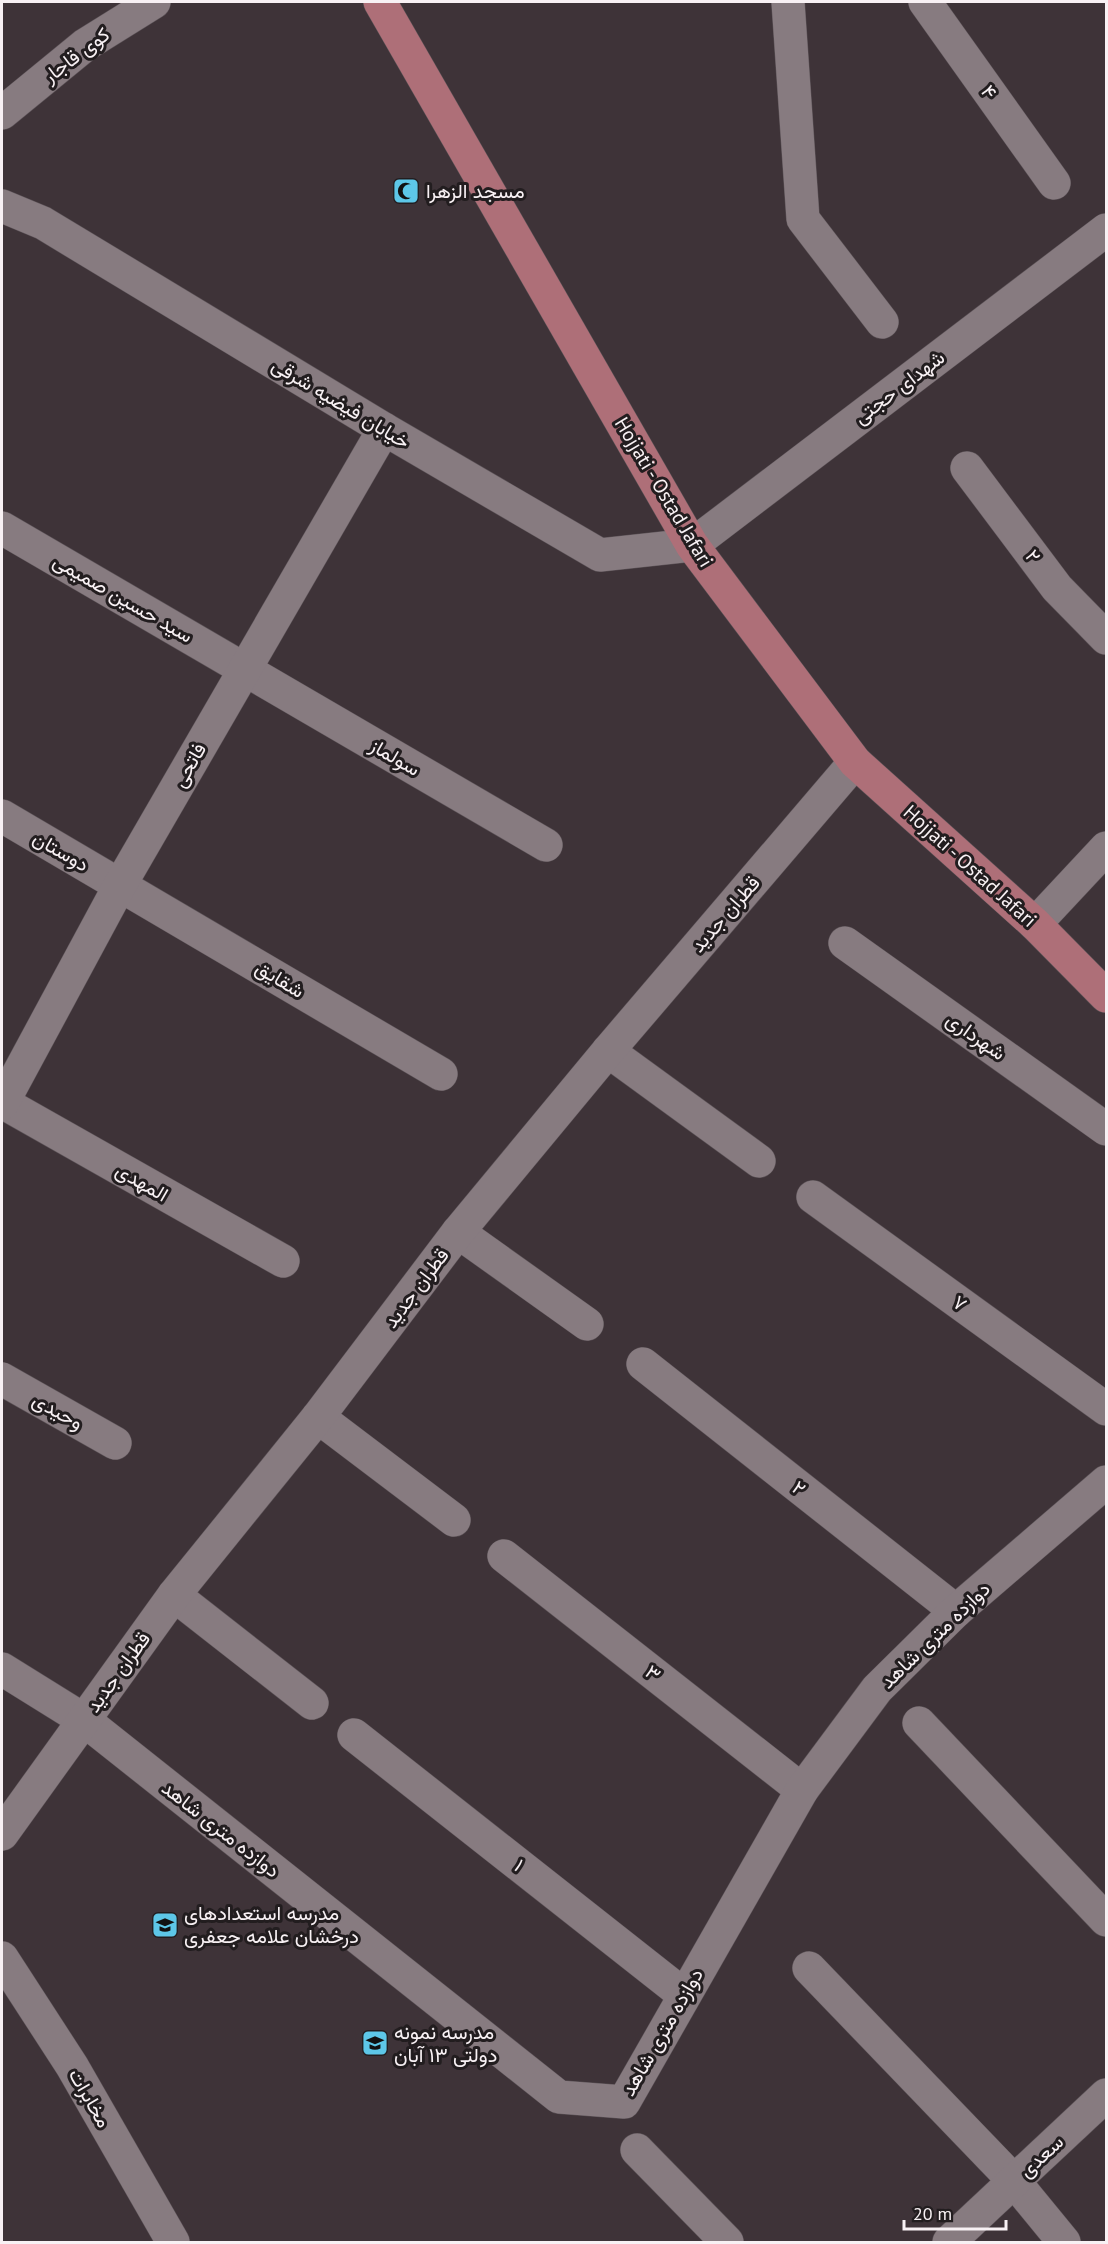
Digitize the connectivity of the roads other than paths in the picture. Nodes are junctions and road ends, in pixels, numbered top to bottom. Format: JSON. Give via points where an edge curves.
{"nodes":[{"id":1,"x":154,"y":2,"type":"edge"},
{"id":2,"x":385,"y":2,"type":"edge"},
{"id":3,"x":788,"y":2,"type":"edge"},
{"id":4,"x":925,"y":2,"type":"edge"},
{"id":5,"x":2,"y":113,"type":"edge"},
{"id":6,"x":1054,"y":183,"type":"dead end"},
{"id":7,"x":2,"y":206,"type":"edge"},
{"id":8,"x":1107,"y":230,"type":"edge"},
{"id":9,"x":882,"y":322,"type":"dead end"},
{"id":10,"x":384,"y":429,"type":"junction"},
{"id":11,"x":967,"y":468,"type":"dead end"},
{"id":12,"x":2,"y":528,"type":"edge"},
{"id":13,"x":692,"y":545,"type":"junction"},
{"id":14,"x":1107,"y":638,"type":"edge"},
{"id":15,"x":244,"y":668,"type":"junction"},
{"id":16,"x":855,"y":762,"type":"junction"},
{"id":17,"x":2,"y":816,"type":"edge"},
{"id":18,"x":546,"y":845,"type":"dead end"},
{"id":19,"x":1107,"y":848,"type":"edge"},
{"id":20,"x":120,"y":885,"type":"junction"},
{"id":21,"x":1035,"y":924,"type":"junction"},
{"id":22,"x":845,"y":943,"type":"dead end"},
{"id":23,"x":1107,"y":996,"type":"edge"},
{"id":24,"x":608,"y":1051,"type":"junction"},
{"id":25,"x":441,"y":1074,"type":"dead end"},
{"id":26,"x":2,"y":1103,"type":"edge"},
{"id":27,"x":1107,"y":1129,"type":"edge"},
{"id":28,"x":759,"y":1161,"type":"dead end"},
{"id":29,"x":813,"y":1197,"type":"dead end"},
{"id":30,"x":458,"y":1232,"type":"junction"},
{"id":31,"x":283,"y":1261,"type":"dead end"},
{"id":32,"x":587,"y":1324,"type":"dead end"},
{"id":33,"x":643,"y":1364,"type":"dead end"},
{"id":34,"x":2,"y":1379,"type":"edge"},
{"id":35,"x":1107,"y":1410,"type":"edge"},
{"id":36,"x":318,"y":1417,"type":"junction"},
{"id":37,"x":116,"y":1443,"type":"dead end"},
{"id":38,"x":1107,"y":1482,"type":"edge"},
{"id":39,"x":454,"y":1520,"type":"dead end"},
{"id":40,"x":504,"y":1556,"type":"dead end"},
{"id":41,"x":174,"y":1595,"type":"junction"},
{"id":42,"x":956,"y":1611,"type":"junction"},
{"id":43,"x":2,"y":1669,"type":"edge"},
{"id":44,"x":312,"y":1703,"type":"dead end"},
{"id":45,"x":84,"y":1720,"type":"junction"},
{"id":46,"x":919,"y":1723,"type":"dead end"},
{"id":47,"x":354,"y":1735,"type":"dead end"},
{"id":48,"x":802,"y":1790,"type":"junction"},
{"id":49,"x":2,"y":1834,"type":"edge"},
{"id":50,"x":1107,"y":1920,"type":"edge"},
{"id":51,"x":2,"y":1958,"type":"edge"},
{"id":52,"x":809,"y":1968,"type":"dead end"},
{"id":53,"x":684,"y":1995,"type":"junction"},
{"id":54,"x":1107,"y":2095,"type":"edge"},
{"id":55,"x":637,"y":2150,"type":"dead end"},
{"id":56,"x":1014,"y":2181,"type":"junction"},
{"id":57,"x":173,"y":2242,"type":"edge"},
{"id":58,"x":727,"y":2242,"type":"edge"},
{"id":59,"x":949,"y":2242,"type":"edge"},
{"id":60,"x":1064,"y":2242,"type":"edge"}],
"edges":[{"from":1,"to":5,"type":"street","name":"کوی قاجار","via":[[85,45]]},
{"from":2,"to":13,"type":"main road","name":"Hojjati - Ostad Jafari"},
{"from":3,"to":9,"type":"street","via":[[803,219]]},
{"from":4,"to":6,"type":"street","name":"۴"},
{"from":7,"to":10,"type":"street","name":"خیابان فیضیه شرقی","via":[[43,223]]},
{"from":8,"to":13,"type":"street","name":"شهدای حجتی"},
{"from":10,"to":13,"type":"street","name":"خیابان فیضیه شرقی","via":[[600,555]]},
{"from":10,"to":15,"type":"street","name":"فاتحی"},
{"from":11,"to":14,"type":"street","name":"۲","via":[[1057,588]]},
{"from":12,"to":15,"type":"street","name":"سید حسین صمیمی"},
{"from":13,"to":16,"type":"main road","name":"Hojjati - Ostad Jafari"},
{"from":15,"to":18,"type":"street","name":"سولماز"},
{"from":15,"to":20,"type":"street","name":"فاتحی"},
{"from":16,"to":21,"type":"main road","name":"Hojjati - Ostad Jafari"},
{"from":16,"to":24,"type":"street","name":"قطران جدید"},
{"from":17,"to":20,"type":"street","name":"دوستان"},
{"from":19,"to":21,"type":"street"},
{"from":20,"to":25,"type":"street","name":"شقایق"},
{"from":20,"to":26,"type":"street","name":"فاتحی"},
{"from":21,"to":23,"type":"main road","name":"Hojjati - Ostad Jafari"},
{"from":22,"to":27,"type":"street","name":"شهرداری"},
{"from":24,"to":28,"type":"street"},
{"from":24,"to":30,"type":"street","name":"قطران جدید"},
{"from":26,"to":31,"type":"street","name":"المهدی"},
{"from":29,"to":35,"type":"street","name":"۷"},
{"from":30,"to":32,"type":"street"},
{"from":30,"to":36,"type":"street","name":"قطران جدید"},
{"from":33,"to":42,"type":"street","name":"۲"},
{"from":34,"to":37,"type":"street","name":"وحیدی"},
{"from":36,"to":39,"type":"street"},
{"from":36,"to":41,"type":"street","name":"قطران جدید"},
{"from":38,"to":42,"type":"street","name":"دوازده متری شاهد"},
{"from":40,"to":48,"type":"street","name":"۳"},
{"from":41,"to":44,"type":"street"},
{"from":41,"to":45,"type":"street","name":"قطران جدید"},
{"from":42,"to":48,"type":"street","name":"دوازده متری شاهد","via":[[878,1689]]},
{"from":43,"to":45,"type":"street"},
{"from":45,"to":49,"type":"street","name":"قطران جدید"},
{"from":45,"to":53,"type":"street","name":"دوازده متری شاهد","via":[[559,2097],[624,2102]]},
{"from":46,"to":50,"type":"street"},
{"from":47,"to":53,"type":"street","name":"۱"},
{"from":48,"to":53,"type":"street","name":"دوازده متری شاهد"},
{"from":51,"to":57,"type":"street","name":"مخابرات","via":[[72,2067]]},
{"from":52,"to":56,"type":"street"},
{"from":54,"to":56,"type":"street","name":"سعدی"},
{"from":55,"to":58,"type":"street"},
{"from":56,"to":59,"type":"street","name":"سعدی"},
{"from":56,"to":60,"type":"street"}]}
